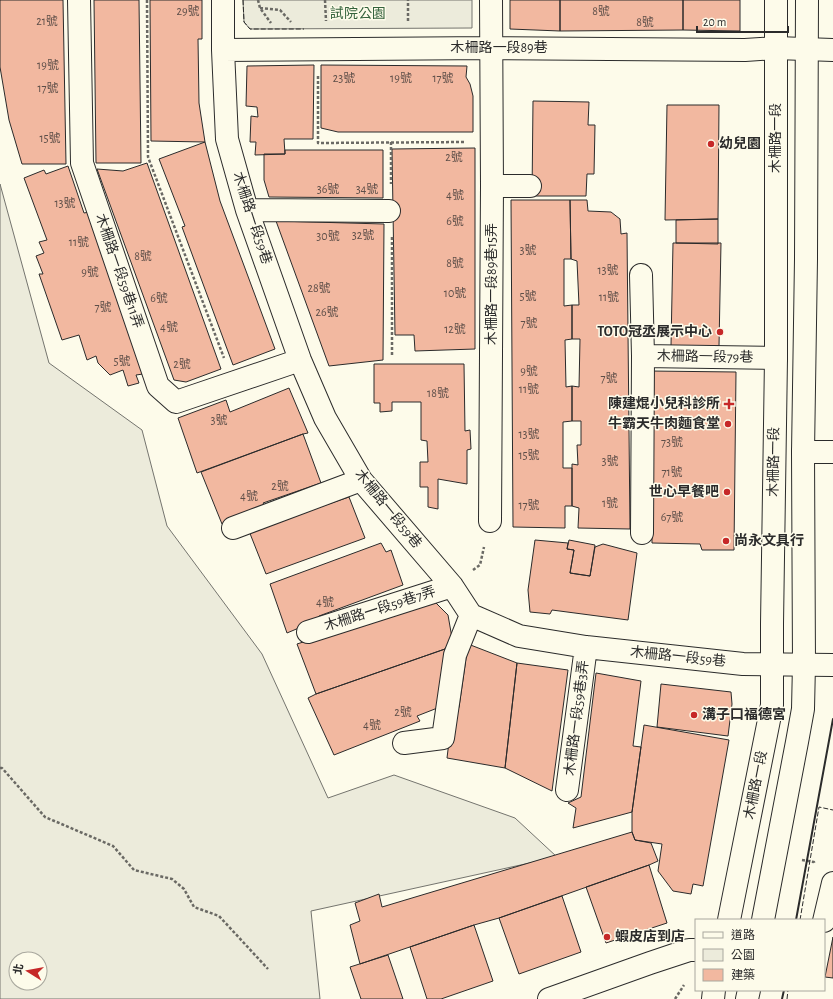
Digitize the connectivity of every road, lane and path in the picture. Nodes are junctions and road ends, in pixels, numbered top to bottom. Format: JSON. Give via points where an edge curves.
{"nodes":[{"id":1,"x":79,"y":0,"type":"edge"},
{"id":2,"x":147,"y":0,"type":"edge"},
{"id":3,"x":223,"y":0,"type":"edge"},
{"id":4,"x":258,"y":0,"type":"edge"},
{"id":5,"x":325,"y":0,"type":"edge"},
{"id":6,"x":408,"y":0,"type":"edge"},
{"id":7,"x":491,"y":0,"type":"edge"},
{"id":8,"x":776,"y":0,"type":"edge"},
{"id":9,"x":807,"y":0,"type":"edge"},
{"id":10,"x":260,"y":8,"type":"junction"},
{"id":11,"x":319,"y":21,"type":"dead end"},
{"id":12,"x":408,"y":22,"type":"dead end"},
{"id":13,"x":278,"y":23,"type":"dead end"},
{"id":14,"x":285,"y":23,"type":"dead end"},
{"id":15,"x":492,"y":48,"type":"junction"},
{"id":16,"x":776,"y":48,"type":"junction"},
{"id":17,"x":318,"y":49,"type":"junction"},
{"id":18,"x":807,"y":49,"type":"junction"},
{"id":19,"x":223,"y":50,"type":"junction"},
{"id":20,"x":833,"y":50,"type":"edge"},
{"id":21,"x":391,"y":142,"type":"junction"},
{"id":22,"x":492,"y":142,"type":"junction"},
{"id":23,"x":492,"y":186,"type":"junction"},
{"id":24,"x":530,"y":186,"type":"dead end"},
{"id":25,"x":391,"y":190,"type":"dead end"},
{"id":26,"x":247,"y":210,"type":"junction"},
{"id":27,"x":389,"y":211,"type":"dead end"},
{"id":28,"x":392,"y":237,"type":"dead end"},
{"id":29,"x":641,"y":275,"type":"dead end"},
{"id":30,"x":392,"y":356,"type":"dead end"},
{"id":31,"x":643,"y":356,"type":"junction"},
{"id":32,"x":776,"y":358,"type":"junction"},
{"id":33,"x":300,"y":360,"type":"junction"},
{"id":34,"x":233,"y":383,"type":"junction"},
{"id":35,"x":803,"y":452,"type":"junction"},
{"id":36,"x":833,"y":452,"type":"edge"},
{"id":37,"x":361,"y":480,"type":"junction"},
{"id":38,"x":490,"y":521,"type":"joint"},
{"id":39,"x":233,"y":528,"type":"dead end"},
{"id":40,"x":642,"y":533,"type":"dead end"},
{"id":41,"x":452,"y":586,"type":"junction"},
{"id":42,"x":470,"y":615,"type":"junction"},
{"id":43,"x":308,"y":632,"type":"dead end"},
{"id":44,"x":586,"y":647,"type":"junction"},
{"id":45,"x":772,"y":664,"type":"junction"},
{"id":46,"x":804,"y":664,"type":"junction"},
{"id":47,"x":833,"y":665,"type":"edge"},
{"id":48,"x":404,"y":743,"type":"dead end"},
{"id":49,"x":0,"y":768,"type":"edge"},
{"id":50,"x":567,"y":790,"type":"dead end"},
{"id":51,"x":833,"y":883,"type":"edge"},
{"id":52,"x":729,"y":919,"type":"edge"},
{"id":53,"x":763,"y":919,"type":"edge"},
{"id":54,"x":824,"y":919,"type":"edge"},
{"id":55,"x":695,"y":950,"type":"edge"},
{"id":56,"x":268,"y":969,"type":"dead end"},
{"id":57,"x":684,"y":985,"type":"dead end"},
{"id":58,"x":549,"y":999,"type":"edge"},
{"id":59,"x":675,"y":999,"type":"edge"}],
"edges":[{"from":1,"to":34,"type":"street","name":"木柵路一段59巷11弄","via":[[82,163],[158,386],[176,402]]},
{"from":2,"to":34,"type":"path","via":[[148,157]]},
{"from":3,"to":19,"type":"street","name":"木柵路一段59巷"},
{"from":4,"to":10,"type":"path"},
{"from":5,"to":11,"type":"path","via":[[326,21]]},
{"from":6,"to":12,"type":"path"},
{"from":7,"to":15,"type":"street","name":"木柵路一段89巷15弄"},
{"from":8,"to":16,"type":"street","name":"木柵路一段"},
{"from":9,"to":18,"type":"street","name":"木柵路一段"},
{"from":10,"to":13,"type":"path","via":[[271,23]]},
{"from":10,"to":14,"type":"path","via":[[280,10],[292,22]]},
{"from":15,"to":16,"type":"street","name":"木柵路一段89巷"},
{"from":15,"to":17,"type":"street","name":"木柵路一段89巷"},
{"from":15,"to":22,"type":"street","name":"木柵路一段89巷15弄"},
{"from":16,"to":18,"type":"street","name":"木柵路一段89巷"},
{"from":16,"to":32,"type":"street","name":"木柵路一段"},
{"from":17,"to":19,"type":"street","name":"木柵路一段89巷"},
{"from":17,"to":21,"type":"path","via":[[318,143]]},
{"from":18,"to":20,"type":"street","name":"木柵路一段89巷"},
{"from":18,"to":35,"type":"street","name":"木柵路一段"},
{"from":19,"to":26,"type":"street","name":"木柵路一段59巷","via":[[227,139]]},
{"from":21,"to":22,"type":"path"},
{"from":21,"to":25,"type":"path"},
{"from":22,"to":23,"type":"street","name":"木柵路一段89巷15弄"},
{"from":23,"to":24,"type":"street"},
{"from":23,"to":38,"type":"street","name":"木柵路一段89巷15弄"},
{"from":26,"to":27,"type":"street"},
{"from":26,"to":33,"type":"street","name":"木柵路一段59巷"},
{"from":28,"to":30,"type":"path"},
{"from":29,"to":31,"type":"street"},
{"from":31,"to":32,"type":"street","name":"木柵路一段79巷"},
{"from":31,"to":40,"type":"street","name":"木柵路一段79巷"},
{"from":32,"to":45,"type":"street","name":"木柵路一段"},
{"from":33,"to":34,"type":"street","name":"木柵路一段59巷11弄"},
{"from":33,"to":37,"type":"street","name":"木柵路一段59巷","via":[[325,418]]},
{"from":35,"to":36,"type":"street"},
{"from":35,"to":46,"type":"street","name":"木柵路一段"},
{"from":37,"to":39,"type":"street"},
{"from":37,"to":41,"type":"street","name":"木柵路一段59巷"},
{"from":38,"to":41,"type":"path","via":[[480,565]]},
{"from":41,"to":42,"type":"street","name":"木柵路一段59巷"},
{"from":41,"to":43,"type":"street","name":"木柵路一段59巷7弄"},
{"from":42,"to":44,"type":"street","name":"木柵路一段59巷","via":[[519,636]]},
{"from":42,"to":48,"type":"street","via":[[455,655],[443,738]]},
{"from":44,"to":45,"type":"street","name":"木柵路一段59巷","via":[[743,664]]},
{"from":44,"to":50,"type":"street","name":"木柵路一段59巷3弄"},
{"from":45,"to":46,"type":"street","name":"木柵路一段59巷"},
{"from":45,"to":52,"type":"street","name":"木柵路一段","via":[[772,705]]},
{"from":46,"to":47,"type":"street","name":"木柵路一段59巷"},
{"from":46,"to":53,"type":"street","name":"木柵路一段","via":[[803,709]]},
{"from":49,"to":56,"type":"path","via":[[45,817],[113,846],[134,870],[172,878],[184,889],[194,907],[219,916]]},
{"from":51,"to":54,"type":"street"},
{"from":55,"to":58,"type":"street"},
{"from":57,"to":59,"type":"path"}]}
